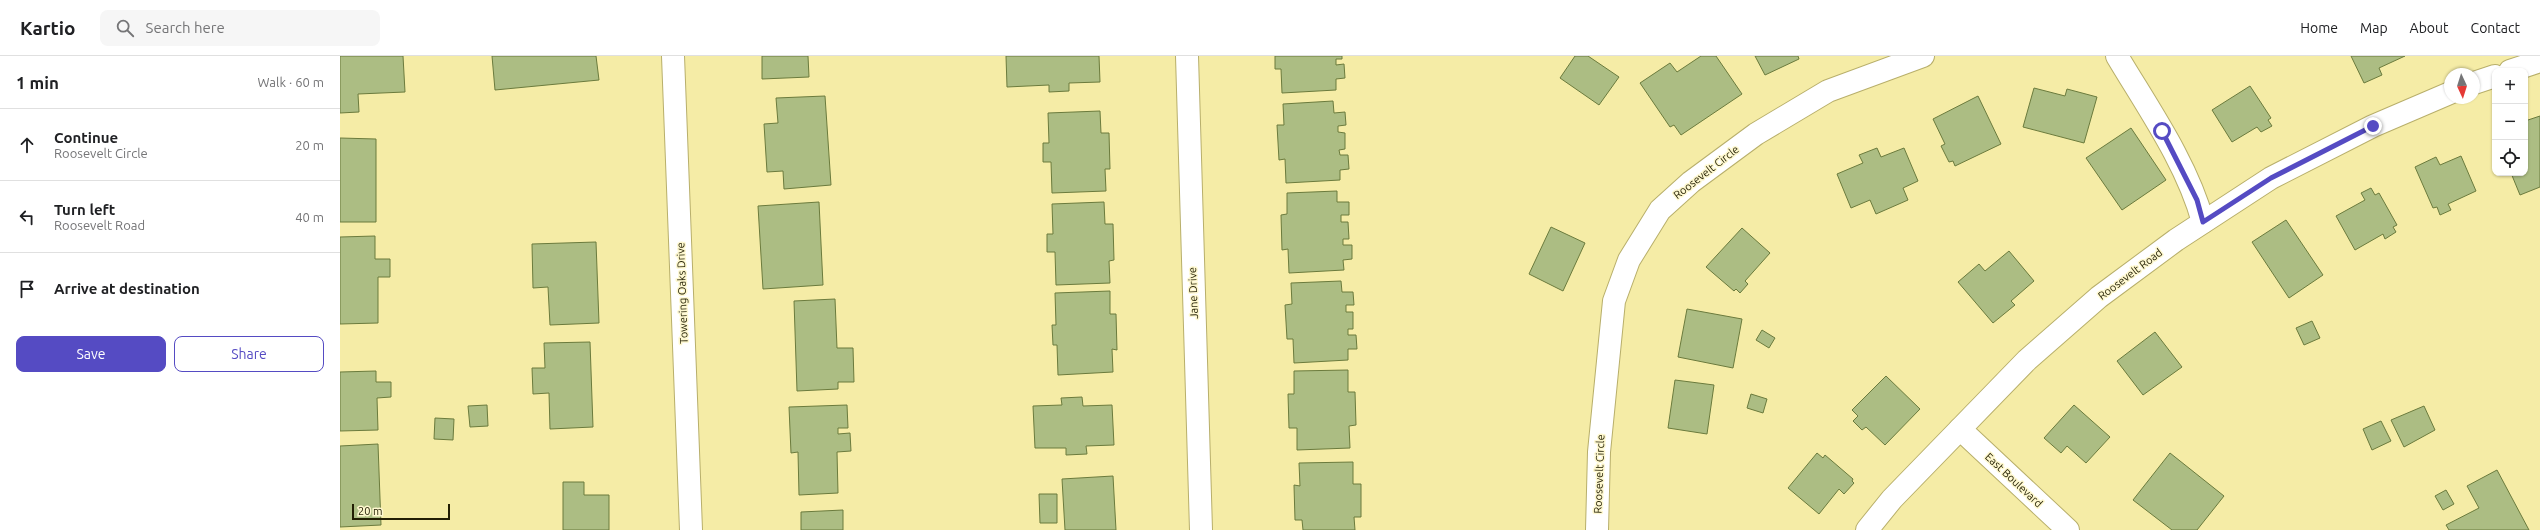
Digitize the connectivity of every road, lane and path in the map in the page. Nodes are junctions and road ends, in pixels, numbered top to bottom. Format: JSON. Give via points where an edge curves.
{"nodes":[{"id":1,"x":673,"y":56,"type":"edge"},
{"id":2,"x":1187,"y":56,"type":"edge"},
{"id":3,"x":1923,"y":56,"type":"edge"},
{"id":4,"x":2117,"y":56,"type":"edge"},
{"id":5,"x":2540,"y":61,"type":"edge"},
{"id":6,"x":2519,"y":68,"type":"edge"},
{"id":7,"x":2492,"y":77,"type":"edge"},
{"id":8,"x":2480,"y":81,"type":"edge"},
{"id":9,"x":2444,"y":96,"type":"edge"},
{"id":10,"x":2203,"y":222,"type":"junction"},
{"id":11,"x":1960,"y":429,"type":"junction"},
{"id":12,"x":691,"y":530,"type":"edge"},
{"id":13,"x":1201,"y":530,"type":"edge"},
{"id":14,"x":1597,"y":530,"type":"edge"},
{"id":15,"x":1866,"y":530,"type":"edge"},
{"id":16,"x":2068,"y":530,"type":"edge"}],
"edges":[{"from":1,"to":12,"type":"street","name":"Towering Oaks Drive"},
{"from":2,"to":13,"type":"street","name":"Jane Drive"},
{"from":3,"to":14,"type":"street","name":"Roosevelt Circle","via":[[1828,91],[1756,134],[1690,182],[1660,210],[1629,260],[1614,301],[1599,452]]},
{"from":4,"to":10,"type":"street","via":[[2165,138],[2197,200]]},
{"from":5,"to":6,"type":"street"},
{"from":7,"to":8,"type":"street"},
{"from":9,"to":10,"type":"street","name":"Roosevelt Road","via":[[2373,126],[2271,178]]},
{"from":10,"to":11,"type":"street","name":"Roosevelt Road","via":[[2099,297],[2027,360]]},
{"from":11,"to":15,"type":"street","name":"Roosevelt Road","via":[[1892,499]]},
{"from":11,"to":16,"type":"street","name":"East Boulevard"}]}
